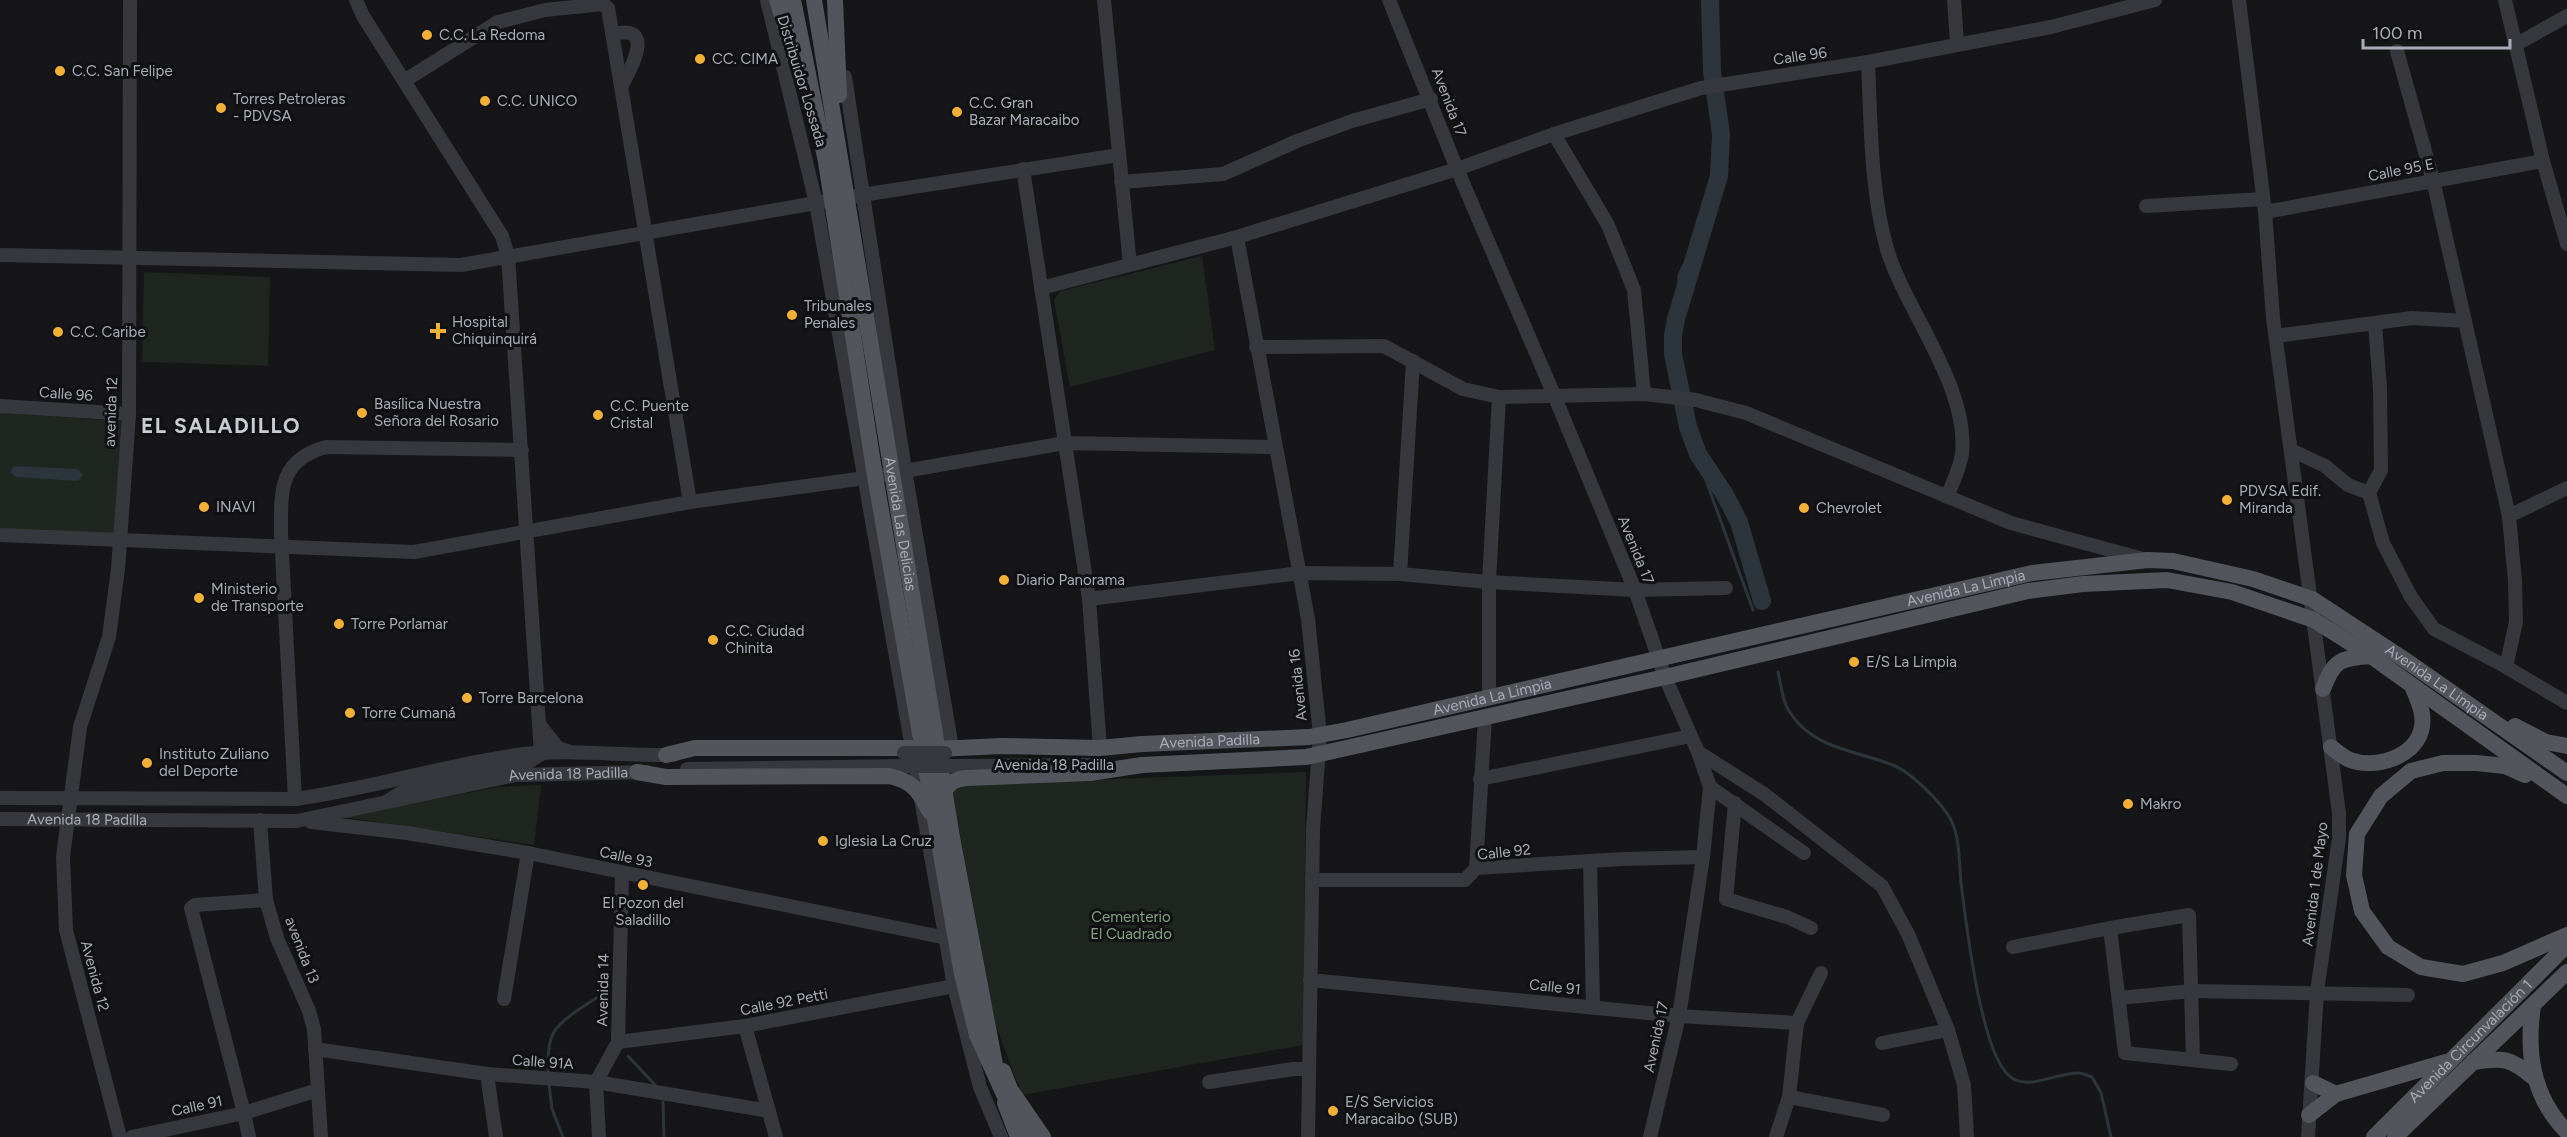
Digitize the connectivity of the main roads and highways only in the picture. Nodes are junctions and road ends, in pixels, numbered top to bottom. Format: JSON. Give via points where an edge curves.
{"nodes":[{"id":1,"x":777,"y":0,"type":"edge"},
{"id":2,"x":793,"y":0,"type":"edge"},
{"id":3,"x":814,"y":0,"type":"edge"},
{"id":4,"x":835,"y":0,"type":"edge"},
{"id":5,"x":833,"y":157,"type":"junction"},
{"id":6,"x":839,"y":199,"type":"junction"},
{"id":7,"x":2371,"y":656,"type":"junction"},
{"id":8,"x":2412,"y":685,"type":"junction"},
{"id":9,"x":2323,"y":689,"type":"road end"},
{"id":10,"x":2453,"y":693,"type":"junction"},
{"id":11,"x":1320,"y":735,"type":"joint"},
{"id":12,"x":2567,"y":746,"type":"edge"},
{"id":13,"x":2331,"y":747,"type":"road end"},
{"id":14,"x":931,"y":748,"type":"junction"},
{"id":15,"x":666,"y":755,"type":"road end"},
{"id":16,"x":1317,"y":755,"type":"joint"},
{"id":17,"x":637,"y":772,"type":"road end"},
{"id":18,"x":2567,"y":773,"type":"edge"},
{"id":19,"x":945,"y":791,"type":"junction"},
{"id":20,"x":920,"y":794,"type":"junction"},
{"id":21,"x":2563,"y":794,"type":"edge"},
{"id":22,"x":936,"y":825,"type":"junction"},
{"id":23,"x":2567,"y":935,"type":"edge"},
{"id":24,"x":2567,"y":945,"type":"edge"},
{"id":25,"x":2567,"y":972,"type":"edge"},
{"id":26,"x":2533,"y":1006,"type":"junction"},
{"id":27,"x":991,"y":1046,"type":"junction"},
{"id":28,"x":2450,"y":1061,"type":"junction"},
{"id":29,"x":2473,"y":1062,"type":"junction"},
{"id":30,"x":2535,"y":1078,"type":"junction"},
{"id":31,"x":2313,"y":1083,"type":"road end"},
{"id":32,"x":2336,"y":1094,"type":"junction"},
{"id":33,"x":2309,"y":1115,"type":"road end"},
{"id":34,"x":2567,"y":1132,"type":"edge"},
{"id":35,"x":2401,"y":1133,"type":"edge"},
{"id":36,"x":1018,"y":1137,"type":"edge"},
{"id":37,"x":1029,"y":1137,"type":"edge"},
{"id":38,"x":1042,"y":1137,"type":"edge"},
{"id":39,"x":2374,"y":1137,"type":"edge"}],
"edges":[{"from":1,"to":5,"type":"main road","name":"Distribuidor Lossada"},
{"from":2,"to":5,"type":"main road","name":"Avenida Las Delicias"},
{"from":3,"to":5,"type":"main road","name":"Avenida Las Delicias"},
{"from":4,"to":5,"type":"main road","name":"Distribuidor Lossada"},
{"from":5,"to":6,"type":"main road","name":"Avenida Las Delicias"},
{"from":6,"to":14,"type":"main road","name":"Avenida Las Delicias","via":[[899,472]]},
{"from":6,"to":14,"type":"main road","name":"Avenida Las Delicias","via":[[870,477]]},
{"from":7,"to":8,"type":"main road","name":"Avenida La Limpia"},
{"from":7,"to":9,"type":"main road","via":[[2346,657],[2331,669]]},
{"from":7,"to":16,"type":"main road","name":"Avenida La Limpia","via":[[2314,620],[2232,592],[2167,580],[2083,584],[2028,591]]},
{"from":8,"to":13,"type":"main road","via":[[2422,710],[2422,730],[2411,749],[2392,759],[2371,763],[2350,760]]},
{"from":8,"to":21,"type":"main road","name":"Avenida La Limpia"},
{"from":10,"to":11,"type":"main road","name":"Avenida La Limpia","via":[[2312,599],[2253,579],[2173,561],[2148,560],[2032,573]]},
{"from":10,"to":12,"type":"main road","via":[[2546,742]]},
{"from":10,"to":18,"type":"main road","name":"Avenida La Limpia"},
{"from":11,"to":14,"type":"main road","name":"Avenida Padilla","via":[[1100,748]]},
{"from":14,"to":15,"type":"main road","name":"Avenida Padilla","via":[[695,748]]},
{"from":14,"to":19,"type":"main road","name":"Avenida Las Delicias"},
{"from":14,"to":20,"type":"main road"},
{"from":14,"to":22,"type":"main road","name":"Avenida Las Delicias"},
{"from":16,"to":19,"type":"main road","name":"Avenida Padilla","via":[[1142,765],[1090,773],[966,778],[956,779]]},
{"from":17,"to":20,"type":"main road","via":[[666,777],[889,776],[904,779]]},
{"from":19,"to":27,"type":"main road","name":"Avenida Las Delicias"},
{"from":20,"to":22,"type":"main road"},
{"from":21,"to":23,"type":"main road","via":[[2505,766],[2443,763],[2411,771],[2381,796],[2357,834],[2354,875],[2362,911],[2388,947],[2421,967],[2463,974],[2503,963]]},
{"from":22,"to":37,"type":"main road","name":"Avenida Las Delicias","bridge":true,"via":[[962,974],[977,1035],[1006,1099]]},
{"from":24,"to":28,"type":"main road","name":"Avenida Circunvalación 1"},
{"from":25,"to":26,"type":"main road","name":"Avenida Circunvalación 1"},
{"from":26,"to":29,"type":"main road","name":"Avenida Circunvalación 1"},
{"from":26,"to":30,"type":"main road","via":[[2529,1033]]},
{"from":27,"to":36,"type":"main road"},
{"from":27,"to":38,"type":"main road","via":[[1010,1089]]},
{"from":28,"to":32,"type":"main road"},
{"from":28,"to":39,"type":"main road","name":"Avenida Circunvalación 1"},
{"from":29,"to":30,"type":"main road","via":[[2514,1061]]},
{"from":29,"to":35,"type":"main road","name":"Avenida Circunvalación 1"},
{"from":30,"to":34,"type":"main road","via":[[2552,1115]]},
{"from":31,"to":32,"type":"main road"},
{"from":32,"to":33,"type":"main road"}]}
